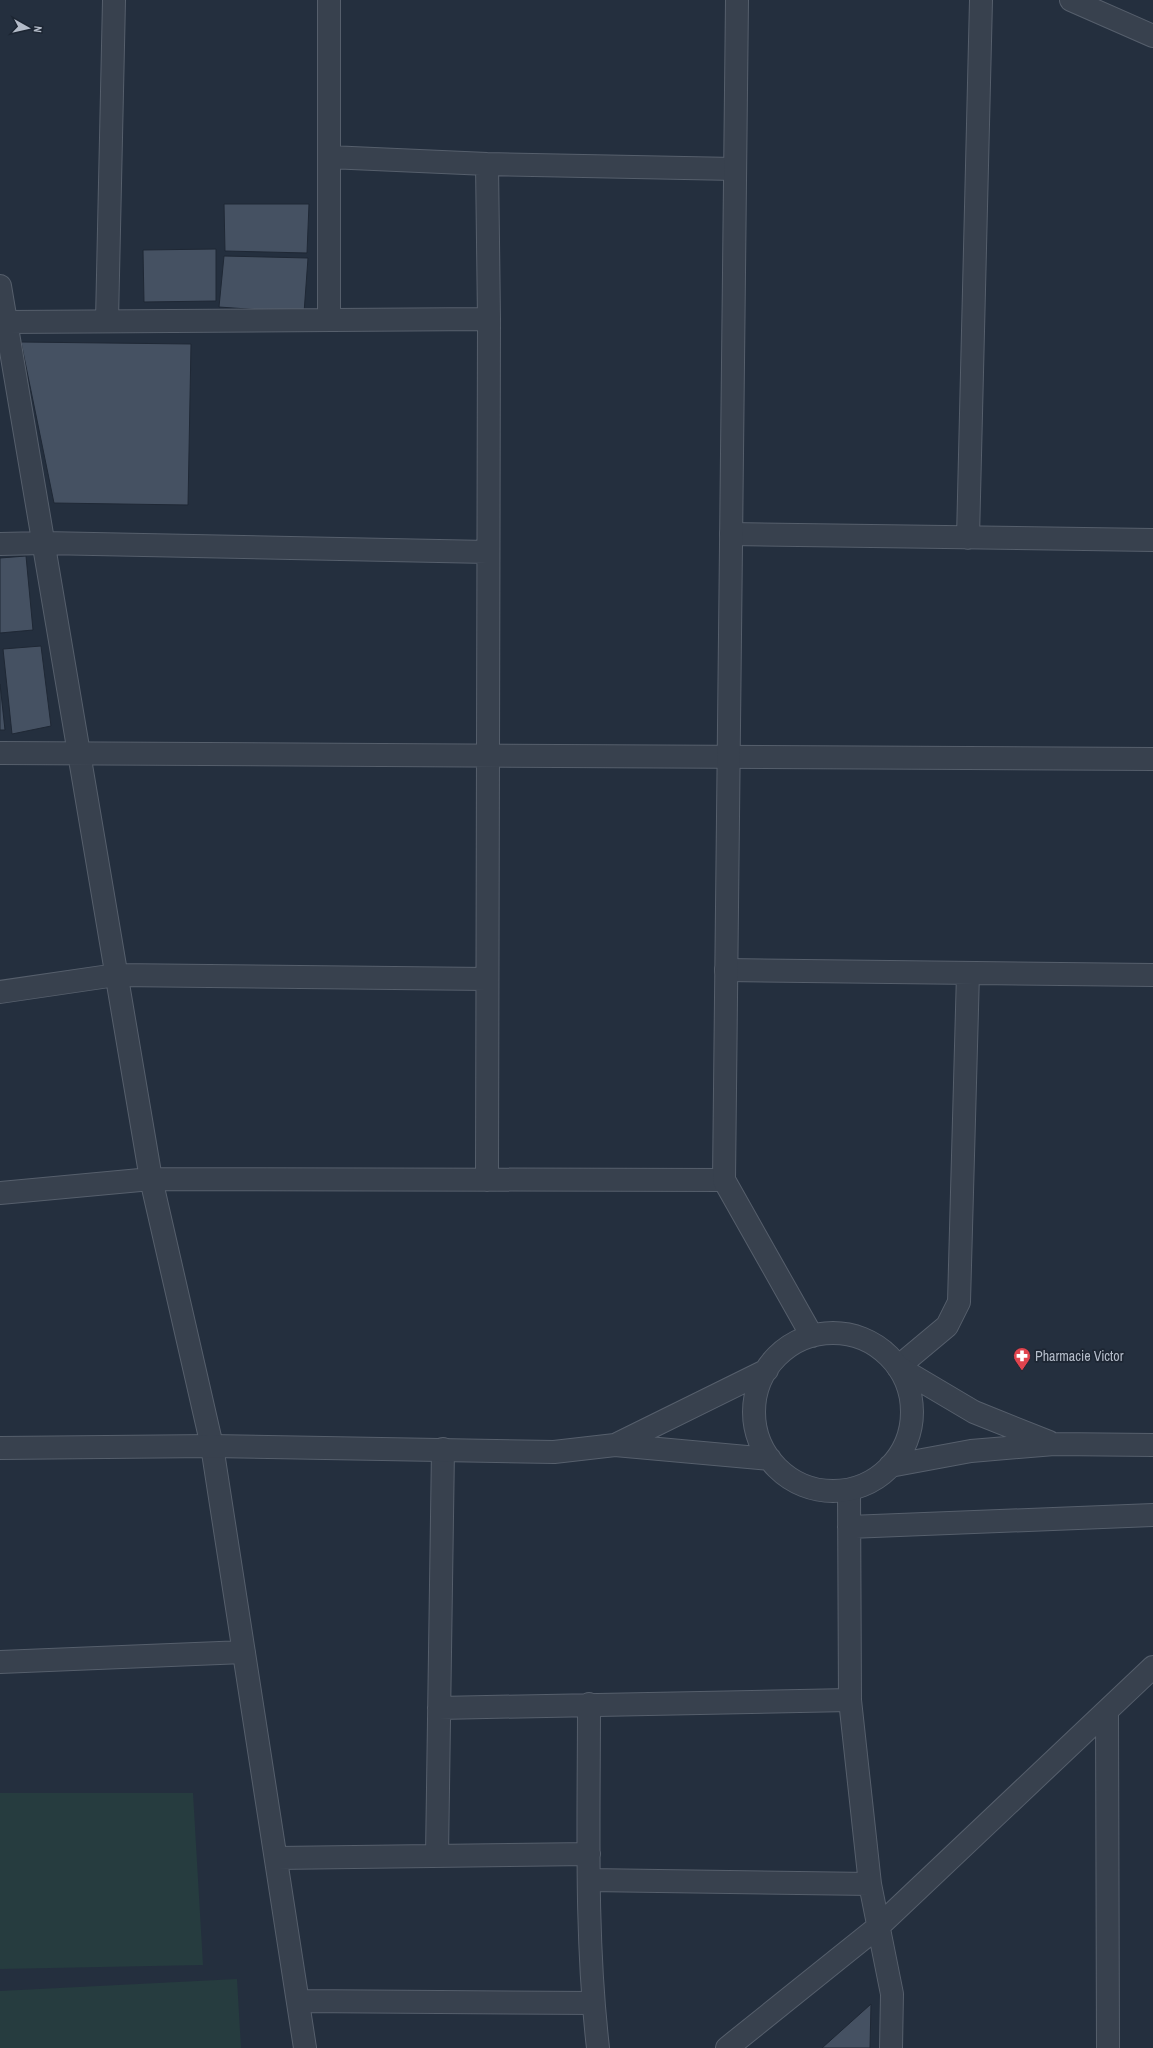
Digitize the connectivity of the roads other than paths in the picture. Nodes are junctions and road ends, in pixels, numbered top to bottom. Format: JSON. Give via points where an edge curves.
{"nodes":[{"id":1,"x":114,"y":0,"type":"edge"},
{"id":2,"x":329,"y":0,"type":"edge"},
{"id":3,"x":738,"y":0,"type":"edge"},
{"id":4,"x":981,"y":0,"type":"edge"},
{"id":5,"x":1071,"y":0,"type":"edge"},
{"id":6,"x":1153,"y":36,"type":"edge"},
{"id":7,"x":329,"y":157,"type":"junction"},
{"id":8,"x":486,"y":164,"type":"junction"},
{"id":9,"x":735,"y":169,"type":"junction"},
{"id":10,"x":0,"y":286,"type":"edge"},
{"id":11,"x":489,"y":319,"type":"junction"},
{"id":12,"x":329,"y":320,"type":"junction"},
{"id":13,"x":107,"y":321,"type":"junction"},
{"id":14,"x":6,"y":322,"type":"junction"},
{"id":15,"x":732,"y":534,"type":"junction"},
{"id":16,"x":968,"y":538,"type":"junction"},
{"id":17,"x":1153,"y":540,"type":"edge"},
{"id":18,"x":44,"y":543,"type":"junction"},
{"id":19,"x":0,"y":544,"type":"edge"},
{"id":20,"x":488,"y":552,"type":"junction"},
{"id":21,"x":0,"y":753,"type":"edge"},
{"id":22,"x":80,"y":754,"type":"junction"},
{"id":23,"x":487,"y":755,"type":"junction"},
{"id":24,"x":728,"y":756,"type":"junction"},
{"id":25,"x":1153,"y":759,"type":"edge"},
{"id":26,"x":726,"y":970,"type":"junction"},
{"id":27,"x":968,"y":973,"type":"junction"},
{"id":28,"x":116,"y":975,"type":"junction"},
{"id":29,"x":1153,"y":975,"type":"edge"},
{"id":30,"x":487,"y":979,"type":"junction"},
{"id":31,"x":0,"y":992,"type":"edge"},
{"id":32,"x":151,"y":1179,"type":"junction"},
{"id":33,"x":486,"y":1180,"type":"junction"},
{"id":34,"x":724,"y":1180,"type":"junction"},
{"id":35,"x":0,"y":1193,"type":"edge"},
{"id":36,"x":812,"y":1336,"type":"junction"},
{"id":37,"x":898,"y":1367,"type":"junction"},
{"id":38,"x":766,"y":1370,"type":"junction"},
{"id":39,"x":1054,"y":1444,"type":"junction"},
{"id":40,"x":1153,"y":1445,"type":"edge"},
{"id":41,"x":212,"y":1446,"type":"junction"},
{"id":42,"x":615,"y":1446,"type":"junction"},
{"id":43,"x":0,"y":1448,"type":"edge"},
{"id":44,"x":443,"y":1449,"type":"junction"},
{"id":45,"x":770,"y":1459,"type":"junction"},
{"id":46,"x":890,"y":1466,"type":"junction"},
{"id":47,"x":849,"y":1490,"type":"junction"},
{"id":48,"x":1153,"y":1515,"type":"edge"},
{"id":49,"x":849,"y":1527,"type":"junction"},
{"id":50,"x":244,"y":1652,"type":"junction"},
{"id":51,"x":0,"y":1662,"type":"edge"},
{"id":52,"x":1153,"y":1667,"type":"edge"},
{"id":53,"x":850,"y":1700,"type":"junction"},
{"id":54,"x":589,"y":1704,"type":"junction"},
{"id":55,"x":439,"y":1708,"type":"junction"},
{"id":56,"x":1107,"y":1712,"type":"junction"},
{"id":57,"x":589,"y":1854,"type":"junction"},
{"id":58,"x":437,"y":1856,"type":"junction"},
{"id":59,"x":277,"y":1858,"type":"junction"},
{"id":60,"x":588,"y":1880,"type":"junction"},
{"id":61,"x":870,"y":1884,"type":"junction"},
{"id":62,"x":879,"y":1926,"type":"junction"},
{"id":63,"x":298,"y":2001,"type":"junction"},
{"id":64,"x":593,"y":2002,"type":"junction"},
{"id":65,"x":305,"y":2048,"type":"edge"},
{"id":66,"x":598,"y":2048,"type":"edge"},
{"id":67,"x":727,"y":2048,"type":"edge"},
{"id":68,"x":891,"y":2048,"type":"edge"},
{"id":69,"x":1108,"y":2048,"type":"edge"}],
"edges":[{"from":1,"to":13,"type":"street"},
{"from":2,"to":7,"type":"street"},
{"from":3,"to":9,"type":"street"},
{"from":4,"to":16,"type":"street"},
{"from":5,"to":6,"type":"street"},
{"from":7,"to":8,"type":"street"},
{"from":7,"to":12,"type":"street"},
{"from":8,"to":9,"type":"street"},
{"from":8,"to":11,"type":"street"},
{"from":9,"to":15,"type":"street"},
{"from":10,"to":14,"type":"street"},
{"from":11,"to":12,"type":"street"},
{"from":11,"to":20,"type":"street"},
{"from":12,"to":13,"type":"street"},
{"from":13,"to":14,"type":"street"},
{"from":14,"to":18,"type":"street"},
{"from":15,"to":16,"type":"street"},
{"from":15,"to":24,"type":"street"},
{"from":16,"to":17,"type":"street"},
{"from":18,"to":19,"type":"street"},
{"from":18,"to":20,"type":"street"},
{"from":18,"to":22,"type":"street"},
{"from":20,"to":23,"type":"street"},
{"from":21,"to":22,"type":"street"},
{"from":22,"to":23,"type":"street"},
{"from":22,"to":28,"type":"street"},
{"from":23,"to":24,"type":"street"},
{"from":23,"to":30,"type":"street"},
{"from":24,"to":25,"type":"street"},
{"from":24,"to":26,"type":"street"},
{"from":26,"to":27,"type":"street"},
{"from":26,"to":34,"type":"street"},
{"from":27,"to":29,"type":"street"},
{"from":27,"to":37,"type":"street","via":[[959,1302],[947,1326]]},
{"from":28,"to":30,"type":"street"},
{"from":28,"to":31,"type":"street"},
{"from":28,"to":32,"type":"street"},
{"from":30,"to":33,"type":"street"},
{"from":32,"to":33,"type":"street"},
{"from":32,"to":35,"type":"street"},
{"from":32,"to":41,"type":"street"},
{"from":33,"to":34,"type":"street"},
{"from":34,"to":36,"type":"street"},
{"from":36,"to":37,"type":"street","via":[[831,1333],[857,1337],[885,1352]]},
{"from":36,"to":38,"type":"street","via":[[789,1347]]},
{"from":37,"to":39,"type":"street","via":[[974,1412]]},
{"from":37,"to":46,"type":"street","via":[[910,1396],[911,1422],[908,1438],[901,1453]]},
{"from":38,"to":42,"type":"street"},
{"from":38,"to":45,"type":"street","via":[[758,1387],[755,1407],[760,1443]]},
{"from":39,"to":40,"type":"street"},
{"from":39,"to":46,"type":"street","via":[[971,1451]]},
{"from":41,"to":43,"type":"street"},
{"from":41,"to":44,"type":"street"},
{"from":41,"to":50,"type":"street"},
{"from":42,"to":44,"type":"street","via":[[554,1452]]},
{"from":42,"to":45,"type":"street"},
{"from":44,"to":55,"type":"street"},
{"from":45,"to":47,"type":"street","via":[[796,1482],[830,1492]]},
{"from":46,"to":47,"type":"street","via":[[878,1477]]},
{"from":47,"to":49,"type":"street"},
{"from":48,"to":49,"type":"street"},
{"from":49,"to":53,"type":"street"},
{"from":50,"to":51,"type":"street"},
{"from":50,"to":59,"type":"street"},
{"from":52,"to":56,"type":"street"},
{"from":53,"to":54,"type":"street"},
{"from":53,"to":61,"type":"street"},
{"from":54,"to":55,"type":"street"},
{"from":54,"to":57,"type":"street"},
{"from":55,"to":58,"type":"street"},
{"from":56,"to":62,"type":"street"},
{"from":56,"to":69,"type":"street"},
{"from":57,"to":58,"type":"street"},
{"from":57,"to":60,"type":"street"},
{"from":58,"to":59,"type":"street"},
{"from":59,"to":63,"type":"street"},
{"from":60,"to":61,"type":"street"},
{"from":60,"to":64,"type":"street"},
{"from":61,"to":62,"type":"street"},
{"from":62,"to":67,"type":"street"},
{"from":62,"to":68,"type":"street","via":[[892,1994]]},
{"from":63,"to":64,"type":"street"},
{"from":63,"to":65,"type":"street"},
{"from":64,"to":66,"type":"street"}]}
